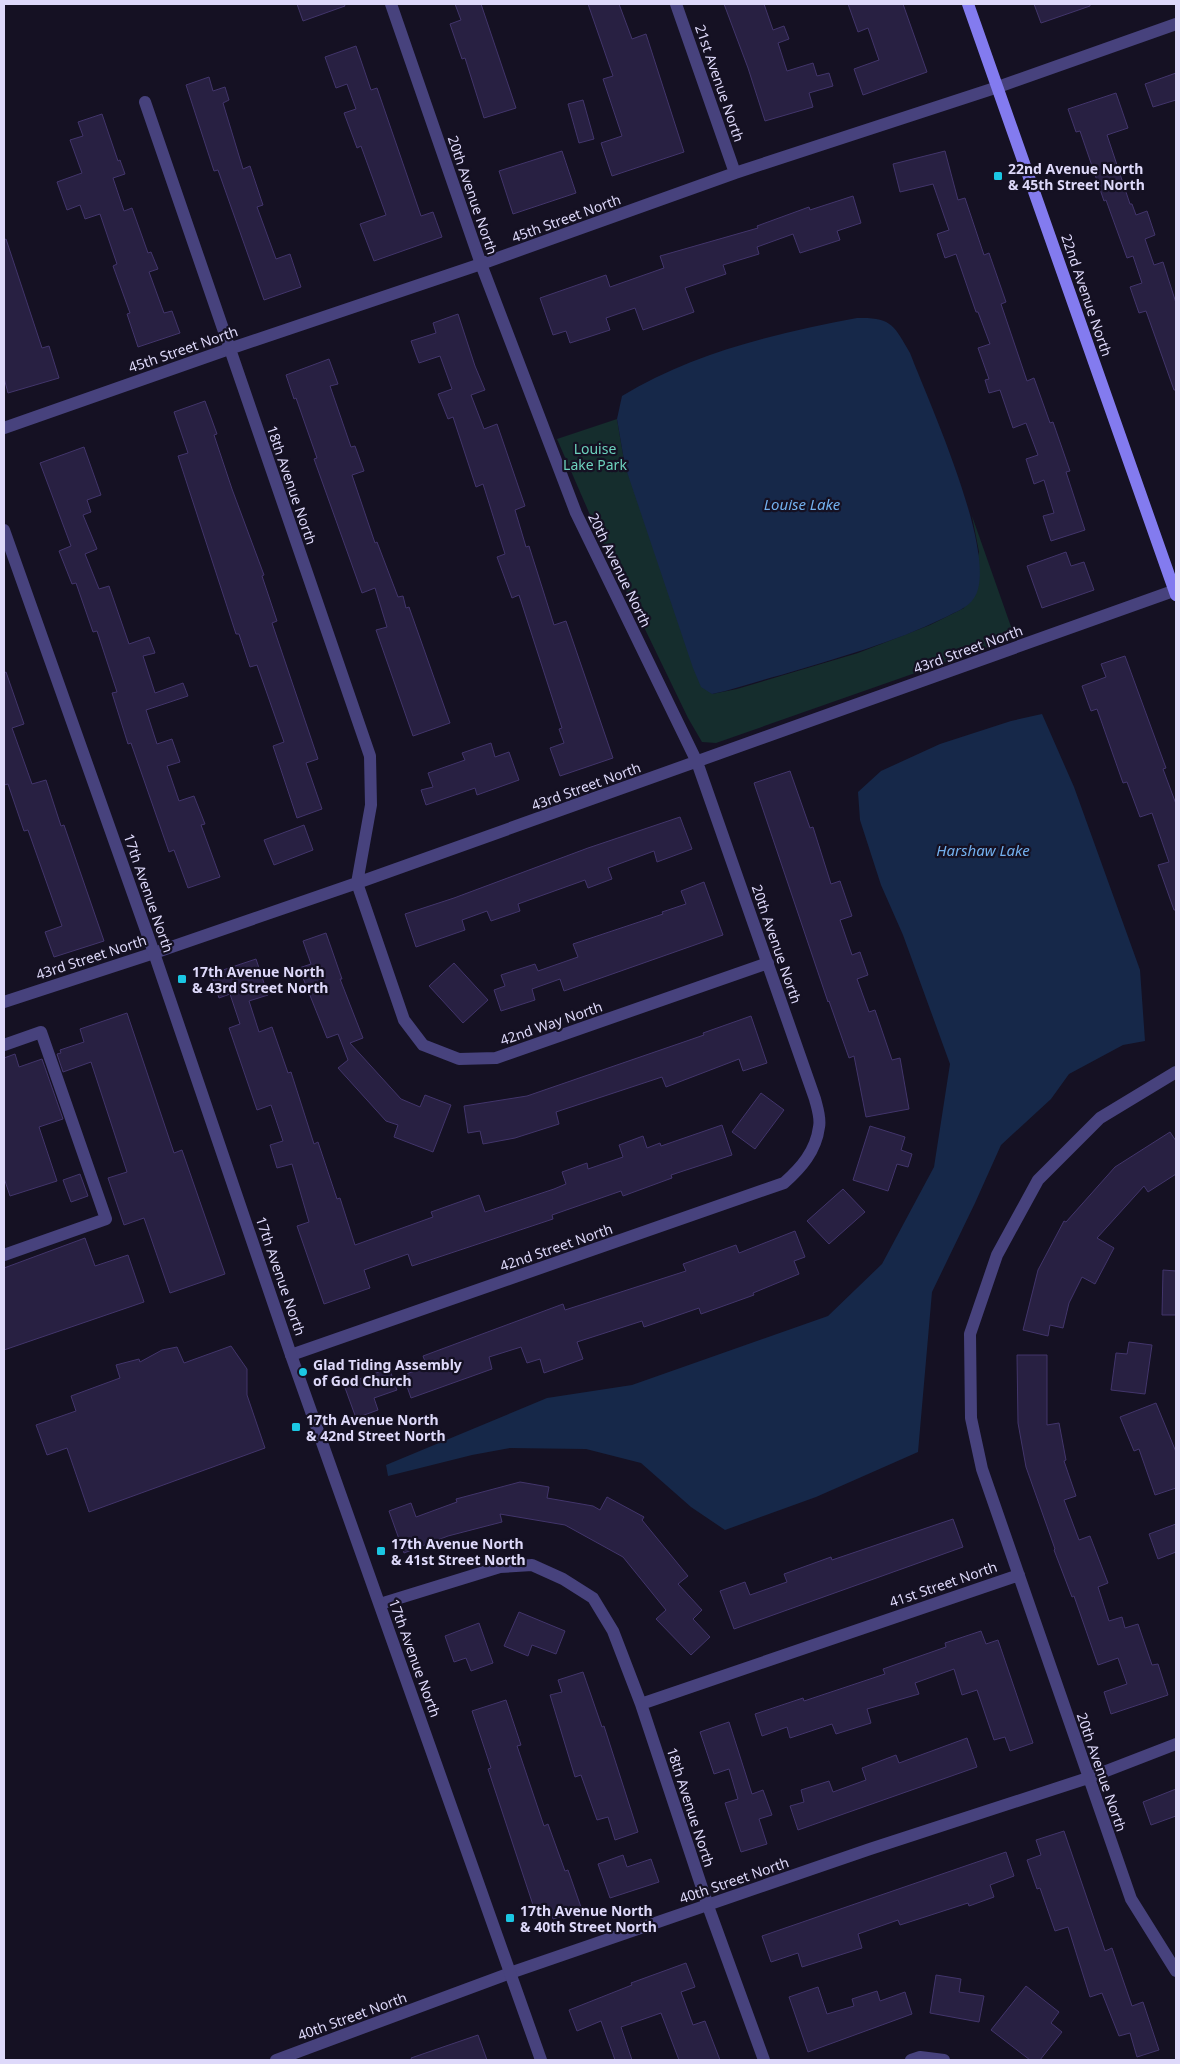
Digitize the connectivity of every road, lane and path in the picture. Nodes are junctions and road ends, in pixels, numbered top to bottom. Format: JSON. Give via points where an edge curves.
{"nodes":[{"id":1,"x":391,"y":4,"type":"edge"},
{"id":2,"x":676,"y":4,"type":"edge"},
{"id":3,"x":968,"y":4,"type":"edge"},
{"id":4,"x":1176,"y":24,"type":"edge"},
{"id":5,"x":998,"y":87,"type":"junction"},
{"id":6,"x":145,"y":102,"type":"dead end"},
{"id":7,"x":735,"y":173,"type":"junction"},
{"id":8,"x":481,"y":264,"type":"junction"},
{"id":9,"x":229,"y":349,"type":"junction"},
{"id":10,"x":4,"y":428,"type":"edge"},
{"id":11,"x":4,"y":530,"type":"edge"},
{"id":12,"x":1176,"y":592,"type":"edge"},
{"id":13,"x":697,"y":762,"type":"junction"},
{"id":14,"x":357,"y":883,"type":"junction"},
{"id":15,"x":154,"y":953,"type":"junction"},
{"id":16,"x":768,"y":963,"type":"junction"},
{"id":17,"x":4,"y":1002,"type":"edge"},
{"id":18,"x":4,"y":1045,"type":"edge"},
{"id":19,"x":1176,"y":1072,"type":"edge"},
{"id":20,"x":814,"y":1146,"type":"joint"},
{"id":21,"x":4,"y":1255,"type":"edge"},
{"id":22,"x":291,"y":1355,"type":"junction"},
{"id":23,"x":1019,"y":1574,"type":"junction"},
{"id":24,"x":380,"y":1604,"type":"junction"},
{"id":25,"x":641,"y":1704,"type":"junction"},
{"id":26,"x":1176,"y":1744,"type":"edge"},
{"id":27,"x":1088,"y":1778,"type":"junction"},
{"id":28,"x":708,"y":1906,"type":"junction"},
{"id":29,"x":1176,"y":1971,"type":"edge"},
{"id":30,"x":510,"y":1972,"type":"junction"},
{"id":31,"x":276,"y":2060,"type":"edge"},
{"id":32,"x":541,"y":2060,"type":"edge"},
{"id":33,"x":764,"y":2060,"type":"edge"},
{"id":34,"x":911,"y":2060,"type":"edge"},
{"id":35,"x":944,"y":2060,"type":"edge"}],
"edges":[{"from":1,"to":8,"type":"street","name":"20th Avenue North"},
{"from":2,"to":7,"type":"street","name":"21st Avenue North"},
{"from":3,"to":5,"type":"main road","name":"22nd Avenue North"},
{"from":4,"to":5,"type":"street","name":"45th Street North"},
{"from":5,"to":7,"type":"street","name":"45th Street North"},
{"from":5,"to":12,"type":"main road","name":"22nd Avenue North"},
{"from":6,"to":9,"type":"street","name":"18th Avenue North"},
{"from":7,"to":8,"type":"street","name":"45th Street North"},
{"from":8,"to":9,"type":"street","name":"45th Street North"},
{"from":8,"to":13,"type":"street","name":"20th Avenue North","via":[[576,513]]},
{"from":9,"to":10,"type":"street","name":"45th Street North"},
{"from":9,"to":14,"type":"street","name":"18th Avenue North","via":[[370,756],[370,805]]},
{"from":11,"to":15,"type":"street","name":"17th Avenue North"},
{"from":12,"to":13,"type":"street","name":"43rd Street North"},
{"from":13,"to":14,"type":"street","name":"43rd Street North"},
{"from":13,"to":16,"type":"street","name":"20th Avenue North"},
{"from":14,"to":15,"type":"street","name":"43rd Street North"},
{"from":14,"to":16,"type":"street","name":"42nd Way North","via":[[404,1020],[423,1045],[459,1060],[496,1058]]},
{"from":15,"to":17,"type":"street","name":"43rd Street North"},
{"from":15,"to":22,"type":"street","name":"17th Avenue North"},
{"from":16,"to":20,"type":"street","name":"20th Avenue North","via":[[815,1099],[820,1125]]},
{"from":18,"to":21,"type":"street","via":[[40,1032],[106,1219]]},
{"from":19,"to":23,"type":"street","name":"41st Street North","via":[[1100,1118],[1038,1180],[997,1255],[970,1334],[971,1418],[982,1469]]},
{"from":20,"to":22,"type":"street","name":"42nd Street North","via":[[803,1166],[784,1183]]},
{"from":22,"to":24,"type":"street","name":"17th Avenue North"},
{"from":23,"to":25,"type":"street","name":"41st Street North"},
{"from":23,"to":27,"type":"street","name":"20th Avenue North"},
{"from":24,"to":25,"type":"street","via":[[500,1567],[532,1566],[563,1579],[593,1598],[613,1631]]},
{"from":24,"to":30,"type":"street","name":"17th Avenue North"},
{"from":25,"to":28,"type":"street","name":"18th Avenue North"},
{"from":26,"to":27,"type":"street","name":"40th Street North"},
{"from":27,"to":28,"type":"street","name":"40th Street North"},
{"from":27,"to":29,"type":"street","name":"20th Avenue North","via":[[1131,1899]]},
{"from":28,"to":30,"type":"street","name":"40th Street North"},
{"from":28,"to":33,"type":"street","name":"18th Avenue North"},
{"from":30,"to":31,"type":"street","name":"40th Street North"},
{"from":30,"to":32,"type":"street","name":"17th Avenue North"},
{"from":34,"to":35,"type":"street","via":[[920,2057]]}]}
